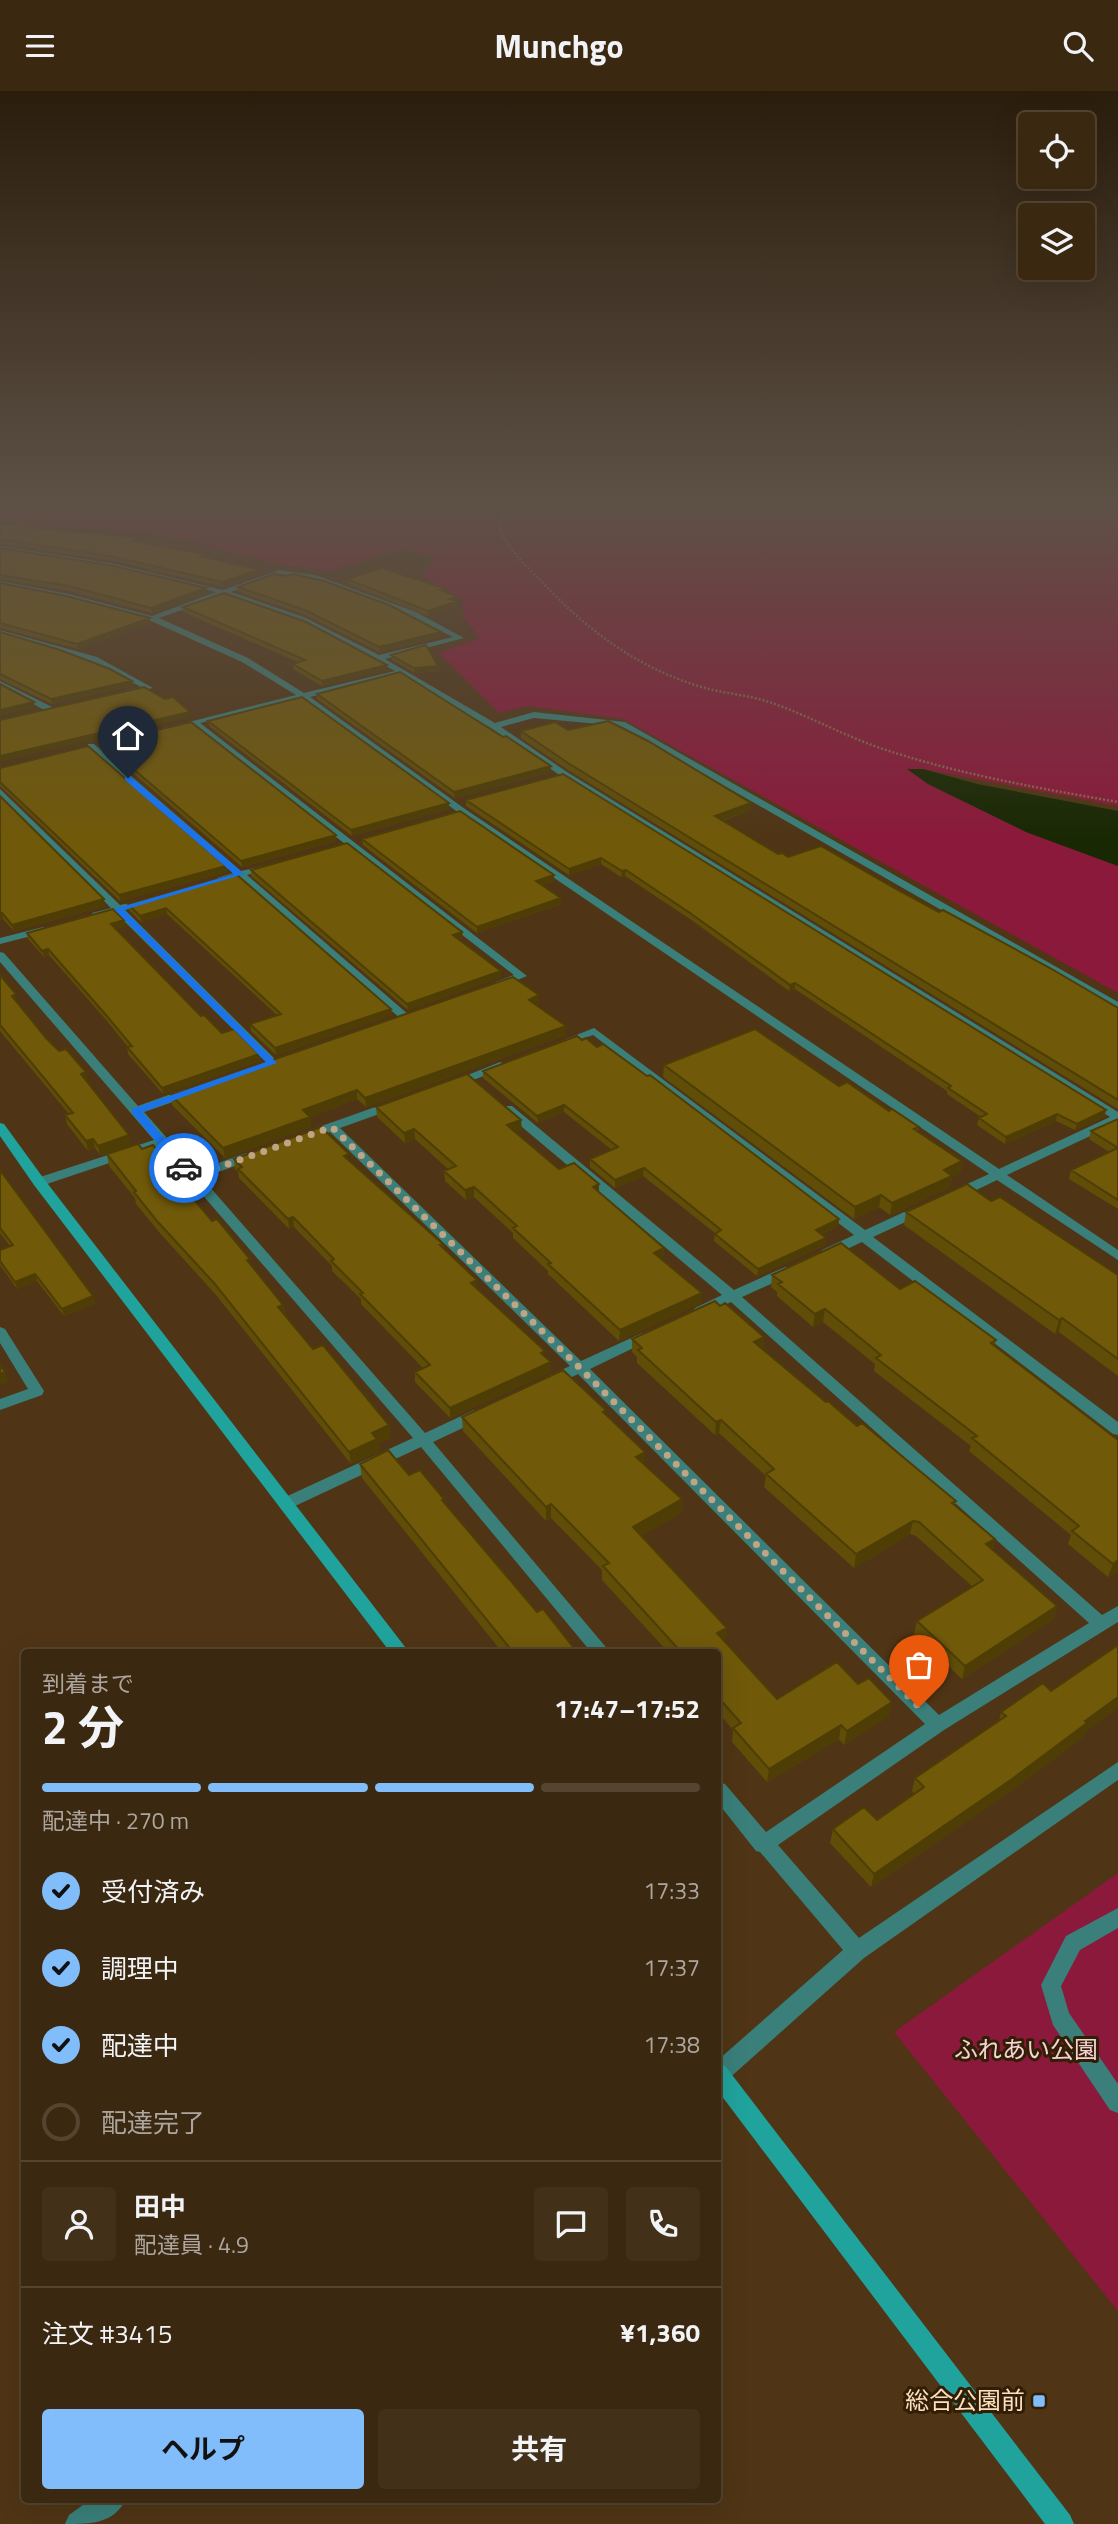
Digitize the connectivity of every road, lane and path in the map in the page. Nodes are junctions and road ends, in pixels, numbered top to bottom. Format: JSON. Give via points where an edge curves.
{"nodes":[{"id":1,"x":135,"y":614,"type":"edge"},
{"id":2,"x":165,"y":614,"type":"edge"},
{"id":3,"x":285,"y":614,"type":"edge"},
{"id":4,"x":412,"y":614,"type":"edge"},
{"id":5,"x":571,"y":614,"type":"edge"},
{"id":6,"x":152,"y":618,"type":"junction"},
{"id":7,"x":0,"y":632,"type":"edge"},
{"id":8,"x":378,"y":658,"type":"junction"},
{"id":9,"x":403,"y":672,"type":"junction"},
{"id":10,"x":0,"y":683,"type":"edge"},
{"id":11,"x":124,"y":693,"type":"edge"},
{"id":12,"x":303,"y":695,"type":"junction"},
{"id":13,"x":62,"y":706,"type":"edge"},
{"id":14,"x":50,"y":709,"type":"junction"},
{"id":15,"x":37,"y":712,"type":"edge"},
{"id":16,"x":194,"y":722,"type":"junction"},
{"id":17,"x":181,"y":725,"type":"edge"},
{"id":18,"x":494,"y":726,"type":"junction"},
{"id":19,"x":103,"y":743,"type":"edge"},
{"id":20,"x":90,"y":746,"type":"junction"},
{"id":21,"x":78,"y":750,"type":"edge"},
{"id":22,"x":564,"y":774,"type":"junction"},
{"id":23,"x":552,"y":777,"type":"edge"},
{"id":24,"x":0,"y":792,"type":"edge"},
{"id":25,"x":1118,"y":802,"type":"edge"},
{"id":26,"x":362,"y":839,"type":"edge"},
{"id":27,"x":350,"y":843,"type":"junction"},
{"id":28,"x":338,"y":846,"type":"edge"},
{"id":29,"x":277,"y":864,"type":"edge"},
{"id":30,"x":240,"y":874,"type":"junction"},
{"id":31,"x":216,"y":881,"type":"edge"},
{"id":32,"x":155,"y":899,"type":"edge"},
{"id":33,"x":118,"y":909,"type":"junction"},
{"id":34,"x":79,"y":920,"type":"edge"},
{"id":35,"x":52,"y":927,"type":"edge"},
{"id":36,"x":0,"y":941,"type":"edge"},
{"id":37,"x":0,"y":955,"type":"edge"},
{"id":38,"x":483,"y":990,"type":"edge"},
{"id":39,"x":1118,"y":1007,"type":"edge"},
{"id":40,"x":418,"y":1012,"type":"edge"},
{"id":41,"x":405,"y":1017,"type":"junction"},
{"id":42,"x":393,"y":1021,"type":"edge"},
{"id":43,"x":545,"y":1049,"type":"edge"},
{"id":44,"x":285,"y":1059,"type":"edge"},
{"id":45,"x":273,"y":1063,"type":"junction"},
{"id":46,"x":507,"y":1063,"type":"edge"},
{"id":47,"x":260,"y":1067,"type":"edge"},
{"id":48,"x":445,"y":1086,"type":"edge"},
{"id":49,"x":198,"y":1089,"type":"edge"},
{"id":50,"x":407,"y":1100,"type":"edge"},
{"id":51,"x":499,"y":1102,"type":"edge"},
{"id":52,"x":135,"y":1111,"type":"junction"},
{"id":53,"x":1118,"y":1118,"type":"edge"},
{"id":54,"x":0,"y":1127,"type":"edge"},
{"id":55,"x":332,"y":1127,"type":"junction"},
{"id":56,"x":294,"y":1140,"type":"edge"},
{"id":57,"x":160,"y":1142,"type":"junction"},
{"id":58,"x":268,"y":1150,"type":"edge"},
{"id":59,"x":999,"y":1174,"type":"junction"},
{"id":60,"x":192,"y":1177,"type":"junction"},
{"id":61,"x":39,"y":1182,"type":"junction"},
{"id":62,"x":864,"y":1236,"type":"junction"},
{"id":63,"x":1118,"y":1256,"type":"edge"},
{"id":64,"x":732,"y":1296,"type":"junction"},
{"id":65,"x":685,"y":1318,"type":"edge"},
{"id":66,"x":662,"y":1329,"type":"edge"},
{"id":67,"x":0,"y":1332,"type":"edge"},
{"id":68,"x":580,"y":1368,"type":"junction"},
{"id":69,"x":532,"y":1390,"type":"edge"},
{"id":70,"x":0,"y":1405,"type":"edge"},
{"id":71,"x":496,"y":1407,"type":"edge"},
{"id":72,"x":1118,"y":1430,"type":"edge"},
{"id":73,"x":423,"y":1440,"type":"junction"},
{"id":74,"x":287,"y":1503,"type":"junction"},
{"id":75,"x":1118,"y":1613,"type":"edge"},
{"id":76,"x":1101,"y":1624,"type":"junction"},
{"id":77,"x":398,"y":1649,"type":"edge"},
{"id":78,"x":598,"y":1649,"type":"edge"},
{"id":79,"x":937,"y":1725,"type":"junction"},
{"id":80,"x":1118,"y":1770,"type":"edge"},
{"id":81,"x":721,"y":1794,"type":"edge"},
{"id":82,"x":763,"y":1845,"type":"junction"},
{"id":83,"x":1118,"y":1917,"type":"edge"},
{"id":84,"x":857,"y":1951,"type":"junction"},
{"id":85,"x":721,"y":2071,"type":"edge"},
{"id":86,"x":721,"y":2078,"type":"edge"},
{"id":87,"x":1118,"y":2102,"type":"edge"},
{"id":88,"x":107,"y":2503,"type":"edge"},
{"id":89,"x":78,"y":2524,"type":"edge"},
{"id":90,"x":1061,"y":2524,"type":"edge"}],
"edges":[{"from":1,"to":6,"type":"street"},
{"from":2,"to":6,"type":"street"},
{"from":3,"to":8,"type":"street"},
{"from":4,"to":8,"type":"street","via":[[460,638]]},
{"from":5,"to":25,"type":"path","via":[[619,652],[655,672],[770,702],[881,749]]},
{"from":6,"to":12,"type":"street","via":[[245,660]]},
{"from":7,"to":11,"type":"street","via":[[94,659],[149,688]]},
{"from":8,"to":9,"type":"street"},
{"from":9,"to":12,"type":"street"},
{"from":9,"to":18,"type":"street"},
{"from":10,"to":14,"type":"street"},
{"from":12,"to":16,"type":"street"},
{"from":12,"to":59,"type":"street","via":[[451,809],[464,806]]},
{"from":13,"to":14,"type":"street"},
{"from":14,"to":15,"type":"street"},
{"from":16,"to":17,"type":"street"},
{"from":16,"to":27,"type":"street"},
{"from":18,"to":22,"type":"street"},
{"from":18,"to":39,"type":"street","via":[[534,715],[622,724]]},
{"from":19,"to":20,"type":"street"},
{"from":20,"to":21,"type":"street"},
{"from":20,"to":30,"type":"street"},
{"from":22,"to":23,"type":"street"},
{"from":22,"to":53,"type":"street"},
{"from":24,"to":33,"type":"street"},
{"from":26,"to":27,"type":"street"},
{"from":27,"to":28,"type":"street"},
{"from":27,"to":38,"type":"street","via":[[522,976]]},
{"from":29,"to":30,"type":"street"},
{"from":30,"to":31,"type":"street"},
{"from":30,"to":41,"type":"street"},
{"from":32,"to":33,"type":"street"},
{"from":33,"to":34,"type":"street"},
{"from":33,"to":45,"type":"street"},
{"from":35,"to":36,"type":"street"},
{"from":37,"to":52,"type":"street"},
{"from":40,"to":41,"type":"street"},
{"from":41,"to":42,"type":"street"},
{"from":43,"to":62,"type":"street","via":[[594,1031]]},
{"from":44,"to":45,"type":"street"},
{"from":45,"to":47,"type":"street"},
{"from":46,"to":48,"type":"street","via":[[475,1081]]},
{"from":49,"to":52,"type":"street"},
{"from":50,"to":55,"type":"street"},
{"from":51,"to":64,"type":"street"},
{"from":52,"to":57,"type":"street"},
{"from":53,"to":59,"type":"street"},
{"from":54,"to":61,"type":"street"},
{"from":55,"to":56,"type":"street"},
{"from":55,"to":68,"type":"street"},
{"from":57,"to":60,"type":"street"},
{"from":57,"to":61,"type":"street"},
{"from":58,"to":60,"type":"street"},
{"from":59,"to":62,"type":"street"},
{"from":59,"to":63,"type":"street"},
{"from":60,"to":73,"type":"street"},
{"from":61,"to":74,"type":"street"},
{"from":62,"to":64,"type":"street"},
{"from":62,"to":72,"type":"street"},
{"from":64,"to":65,"type":"street"},
{"from":64,"to":76,"type":"street"},
{"from":66,"to":68,"type":"street"},
{"from":67,"to":70,"type":"street","via":[[37,1391]]},
{"from":68,"to":69,"type":"street"},
{"from":68,"to":79,"type":"street"},
{"from":71,"to":73,"type":"street"},
{"from":73,"to":74,"type":"street"},
{"from":73,"to":78,"type":"street"},
{"from":74,"to":77,"type":"street"},
{"from":75,"to":76,"type":"street"},
{"from":76,"to":79,"type":"street"},
{"from":79,"to":82,"type":"street"},
{"from":80,"to":84,"type":"street"},
{"from":81,"to":82,"type":"street"},
{"from":82,"to":84,"type":"street"},
{"from":83,"to":87,"type":"street","via":[[1073,1943],[1051,1985],[1060,2018]]},
{"from":84,"to":85,"type":"street"},
{"from":86,"to":90,"type":"street"},
{"from":88,"to":89,"type":"street"}]}
